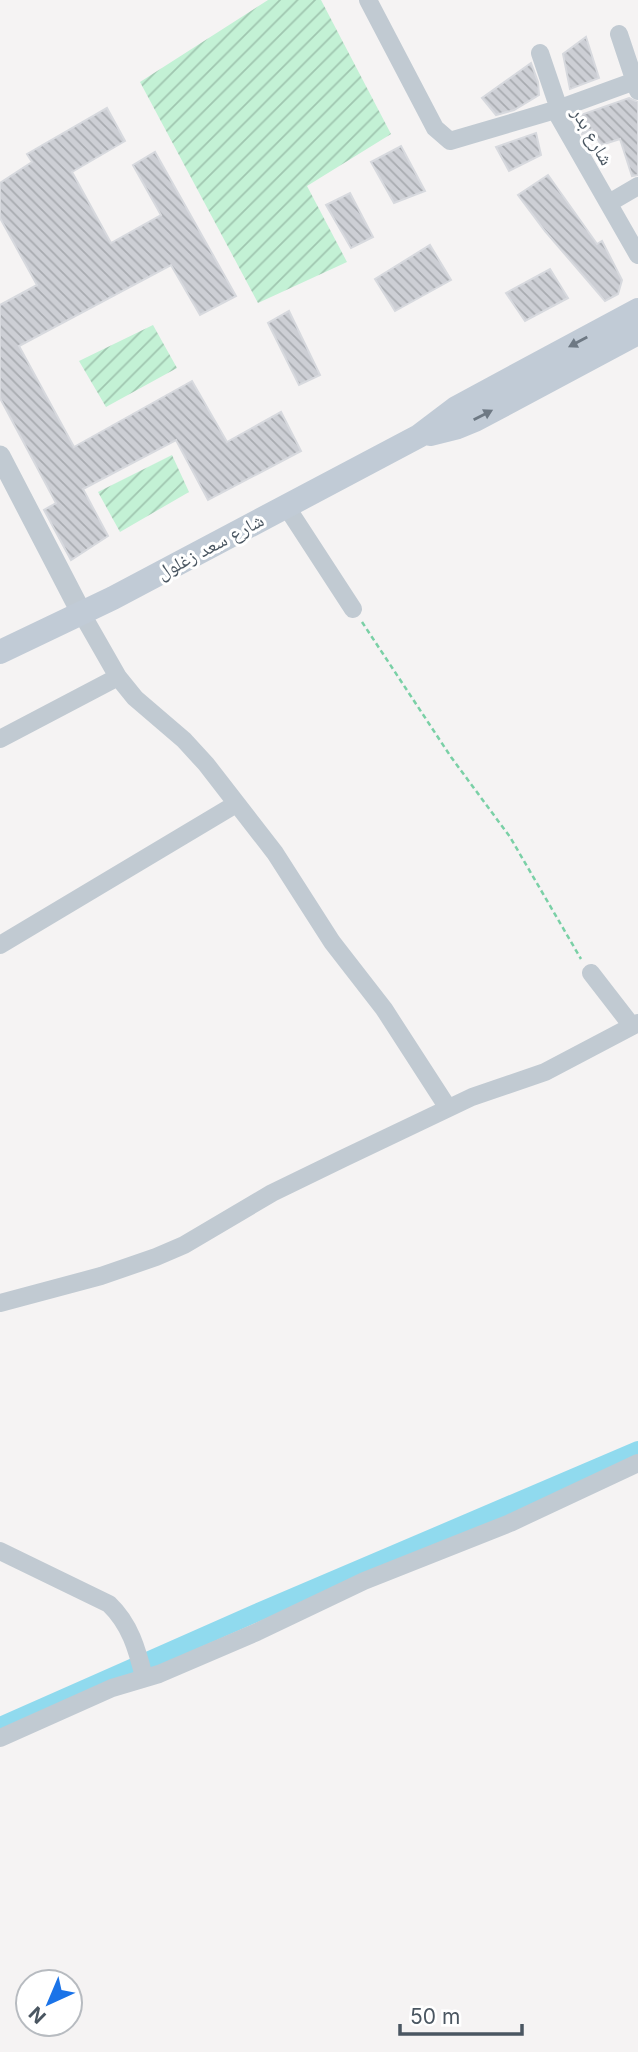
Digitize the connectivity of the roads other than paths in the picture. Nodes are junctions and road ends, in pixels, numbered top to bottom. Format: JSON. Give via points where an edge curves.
{"nodes":[{"id":1,"x":368,"y":0,"type":"edge"},
{"id":2,"x":620,"y":34,"type":"dead end"},
{"id":3,"x":540,"y":53,"type":"dead end"},
{"id":4,"x":636,"y":86,"type":"edge"},
{"id":5,"x":557,"y":110,"type":"junction"},
{"id":6,"x":638,"y":186,"type":"edge"},
{"id":7,"x":608,"y":203,"type":"junction"},
{"id":8,"x":638,"y":255,"type":"edge"},
{"id":9,"x":638,"y":310,"type":"edge"},
{"id":10,"x":638,"y":333,"type":"edge"},
{"id":11,"x":419,"y":436,"type":"junction"},
{"id":12,"x":0,"y":456,"type":"edge"},
{"id":13,"x":286,"y":506,"type":"junction"},
{"id":14,"x":353,"y":609,"type":"road end"},
{"id":15,"x":82,"y":614,"type":"junction"},
{"id":16,"x":0,"y":652,"type":"edge"},
{"id":17,"x":118,"y":677,"type":"junction"},
{"id":18,"x":0,"y":739,"type":"edge"},
{"id":19,"x":236,"y":804,"type":"junction"},
{"id":20,"x":0,"y":945,"type":"edge"},
{"id":21,"x":591,"y":973,"type":"road end"},
{"id":22,"x":635,"y":1025,"type":"edge"},
{"id":23,"x":448,"y":1108,"type":"junction"},
{"id":24,"x":0,"y":1303,"type":"edge"},
{"id":25,"x":638,"y":1463,"type":"edge"},
{"id":26,"x":0,"y":1551,"type":"edge"},
{"id":27,"x":143,"y":1674,"type":"junction"},
{"id":28,"x":0,"y":1738,"type":"edge"}],
"edges":[{"from":1,"to":5,"type":"street","via":[[435,128],[450,141]]},
{"from":2,"to":4,"type":"street"},
{"from":3,"to":5,"type":"street","name":"شارع بدر"},
{"from":4,"to":5,"type":"street"},
{"from":5,"to":7,"type":"street","name":"شارع بدر"},
{"from":6,"to":7,"type":"street"},
{"from":7,"to":8,"type":"street","name":"شارع بدر"},
{"from":9,"to":11,"type":"main road","name":"شارع سعد زغلول","one_way":true,"via":[[456,408]]},
{"from":11,"to":10,"type":"main road","name":"شارع سعد زغلول","one_way":true,"via":[[475,420]]},
{"from":11,"to":13,"type":"main road","name":"شارع سعد زغلول"},
{"from":12,"to":15,"type":"street"},
{"from":13,"to":14,"type":"street"},
{"from":13,"to":15,"type":"main road","name":"شارع سعد زغلول"},
{"from":15,"to":16,"type":"main road","name":"شارع سعد زغلول"},
{"from":15,"to":17,"type":"street"},
{"from":17,"to":18,"type":"street"},
{"from":17,"to":19,"type":"street","via":[[184,740]]},
{"from":19,"to":20,"type":"street"},
{"from":19,"to":23,"type":"street","via":[[384,1009]]},
{"from":21,"to":22,"type":"street"},
{"from":22,"to":23,"type":"street","via":[[545,1072]]},
{"from":23,"to":24,"type":"street","via":[[272,1193],[165,1253],[132,1267]]},
{"from":25,"to":27,"type":"street","via":[[159,1674]]},
{"from":26,"to":27,"type":"street","via":[[109,1604],[131,1634]]},
{"from":27,"to":28,"type":"street"}]}
